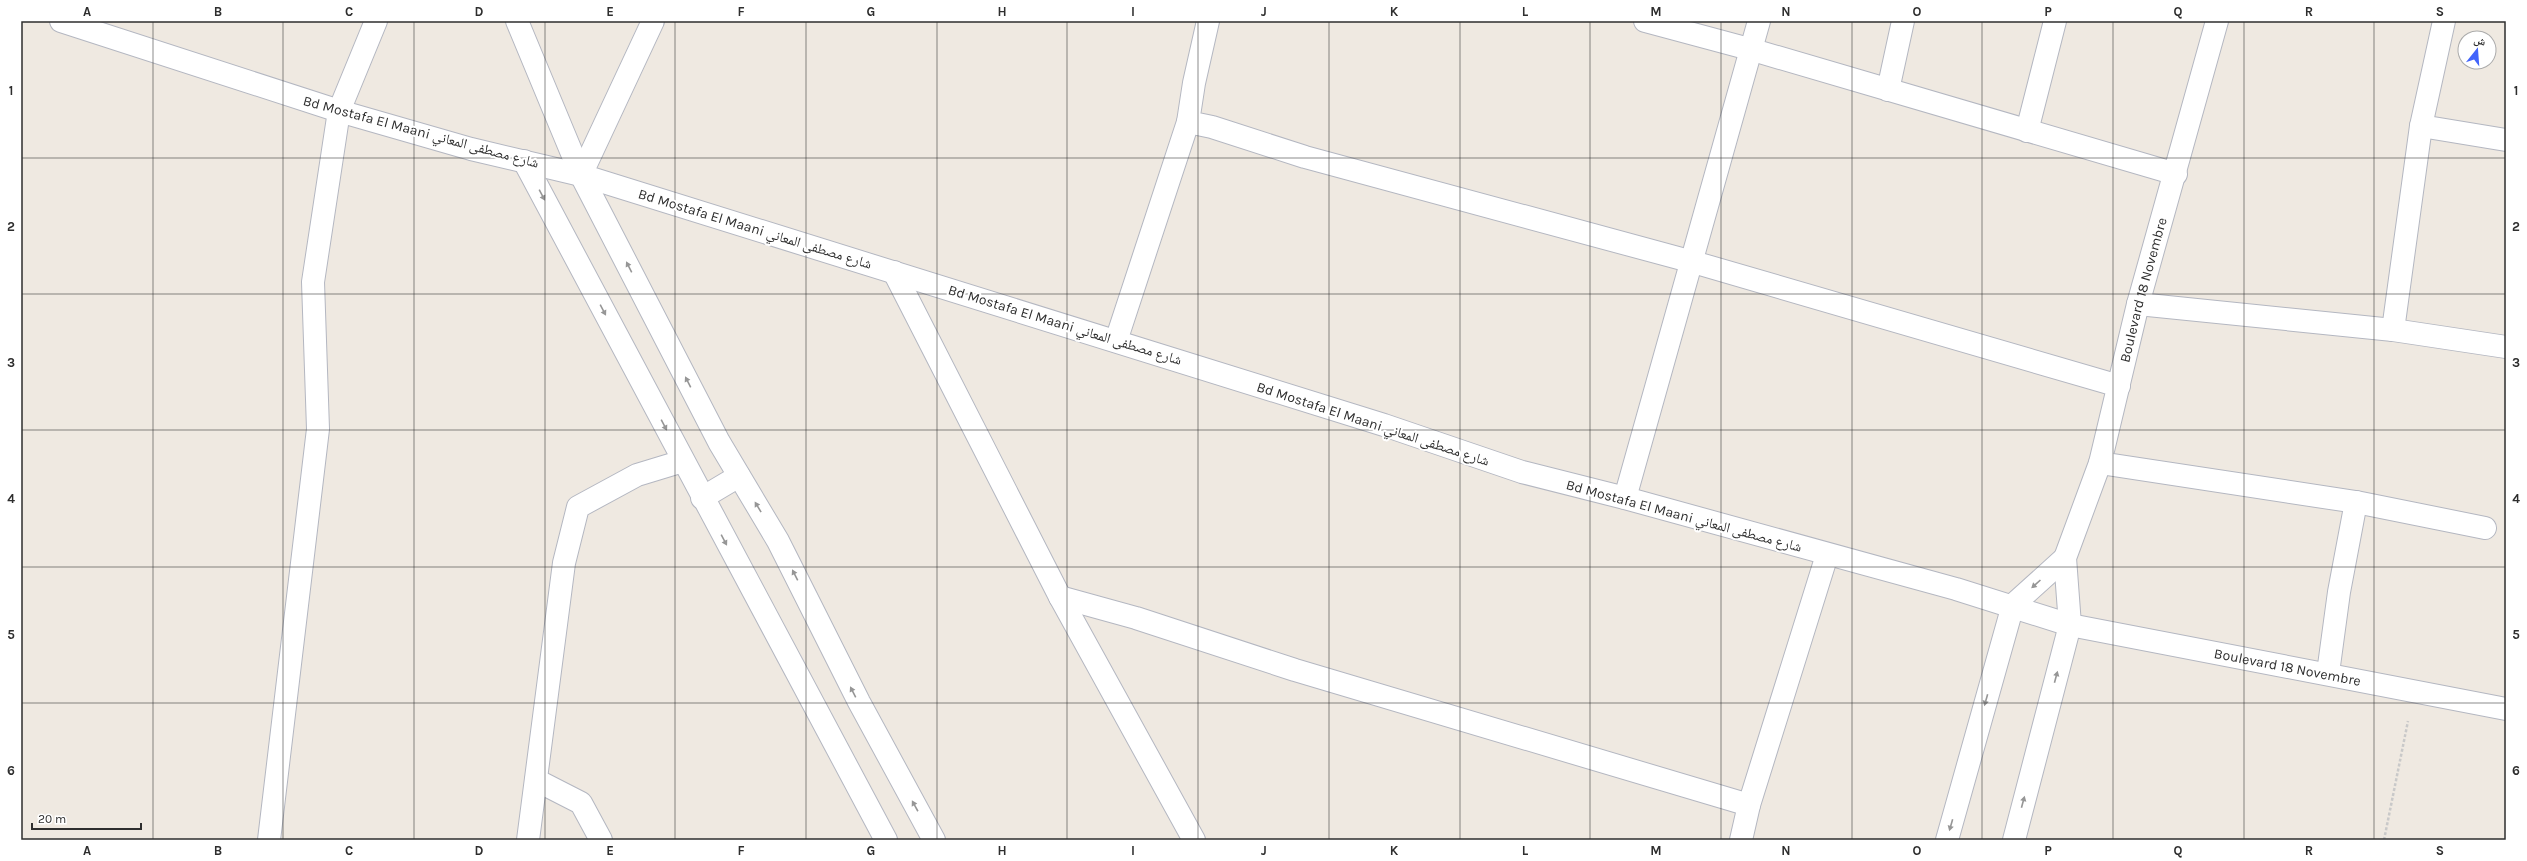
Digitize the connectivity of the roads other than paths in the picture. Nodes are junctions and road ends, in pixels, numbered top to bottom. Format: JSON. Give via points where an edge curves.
{"nodes":[{"id":1,"x":61,"y":21,"type":"edge"},
{"id":2,"x":376,"y":21,"type":"edge"},
{"id":3,"x":517,"y":21,"type":"edge"},
{"id":4,"x":653,"y":21,"type":"edge"},
{"id":5,"x":1208,"y":21,"type":"edge"},
{"id":6,"x":1645,"y":21,"type":"edge"},
{"id":7,"x":1759,"y":21,"type":"edge"},
{"id":8,"x":1903,"y":21,"type":"edge"},
{"id":9,"x":2055,"y":21,"type":"edge"},
{"id":10,"x":2218,"y":21,"type":"edge"},
{"id":11,"x":2444,"y":21,"type":"edge"},
{"id":12,"x":1753,"y":50,"type":"junction"},
{"id":13,"x":1888,"y":90,"type":"junction"},
{"id":14,"x":338,"y":111,"type":"junction"},
{"id":15,"x":1188,"y":122,"type":"junction"},
{"id":16,"x":2421,"y":126,"type":"junction"},
{"id":17,"x":2027,"y":131,"type":"junction"},
{"id":18,"x":2506,"y":140,"type":"edge"},
{"id":19,"x":524,"y":161,"type":"junction"},
{"id":20,"x":2176,"y":174,"type":"junction"},
{"id":21,"x":581,"y":175,"type":"junction"},
{"id":22,"x":1693,"y":262,"type":"junction"},
{"id":23,"x":894,"y":272,"type":"junction"},
{"id":24,"x":2138,"y":304,"type":"junction"},
{"id":25,"x":2393,"y":330,"type":"junction"},
{"id":26,"x":1116,"y":341,"type":"junction"},
{"id":27,"x":2506,"y":347,"type":"edge"},
{"id":28,"x":2119,"y":386,"type":"junction"},
{"id":29,"x":683,"y":461,"type":"junction"},
{"id":30,"x":2100,"y":464,"type":"junction"},
{"id":31,"x":739,"y":476,"type":"junction"},
{"id":32,"x":702,"y":498,"type":"junction"},
{"id":33,"x":1625,"y":498,"type":"junction"},
{"id":34,"x":2356,"y":502,"type":"junction"},
{"id":35,"x":2485,"y":528,"type":"dead end"},
{"id":36,"x":1826,"y":556,"type":"junction"},
{"id":37,"x":2065,"y":558,"type":"junction"},
{"id":38,"x":1060,"y":597,"type":"junction"},
{"id":39,"x":2013,"y":606,"type":"junction"},
{"id":40,"x":2070,"y":625,"type":"junction"},
{"id":41,"x":2328,"y":673,"type":"junction"},
{"id":42,"x":2506,"y":709,"type":"edge"},
{"id":43,"x":536,"y":780,"type":"junction"},
{"id":44,"x":1749,"y":805,"type":"junction"},
{"id":45,"x":269,"y":840,"type":"edge"},
{"id":46,"x":528,"y":840,"type":"edge"},
{"id":47,"x":601,"y":840,"type":"edge"},
{"id":48,"x":886,"y":840,"type":"edge"},
{"id":49,"x":934,"y":840,"type":"edge"},
{"id":50,"x":1194,"y":840,"type":"edge"},
{"id":51,"x":1741,"y":840,"type":"edge"},
{"id":52,"x":1947,"y":840,"type":"edge"},
{"id":53,"x":2014,"y":840,"type":"edge"}],
"edges":[{"from":1,"to":14,"type":"street","name":"Bd Mostafa El Maani شارع مصطفى المعاني"},
{"from":2,"to":14,"type":"street"},
{"from":3,"to":21,"type":"street"},
{"from":4,"to":21,"type":"street"},
{"from":5,"to":15,"type":"street"},
{"from":6,"to":12,"type":"street"},
{"from":7,"to":12,"type":"street"},
{"from":8,"to":13,"type":"street"},
{"from":9,"to":17,"type":"street"},
{"from":10,"to":20,"type":"street","name":"Boulevard 18 Novembre"},
{"from":11,"to":16,"type":"street"},
{"from":12,"to":13,"type":"street"},
{"from":12,"to":22,"type":"street"},
{"from":13,"to":17,"type":"street"},
{"from":14,"to":19,"type":"street","name":"Bd Mostafa El Maani شارع مصطفى المعاني","via":[[471,149]]},
{"from":14,"to":45,"type":"street","via":[[313,282],[318,429]]},
{"from":15,"to":22,"type":"street"},
{"from":15,"to":26,"type":"street"},
{"from":16,"to":18,"type":"street"},
{"from":16,"to":25,"type":"street"},
{"from":17,"to":20,"type":"street"},
{"from":19,"to":21,"type":"street","name":"Bd Mostafa El Maani شارع مصطفى المعاني"},
{"from":19,"to":29,"type":"street","one_way":true},
{"from":20,"to":24,"type":"street","name":"Boulevard 18 Novembre"},
{"from":21,"to":23,"type":"street","name":"Bd Mostafa El Maani شارع مصطفى المعاني"},
{"from":31,"to":21,"type":"street","one_way":true},
{"from":22,"to":28,"type":"street"},
{"from":22,"to":33,"type":"street"},
{"from":23,"to":26,"type":"street","name":"Bd Mostafa El Maani شارع مصطفى المعاني"},
{"from":23,"to":38,"type":"street"},
{"from":24,"to":25,"type":"street"},
{"from":24,"to":28,"type":"street","name":"Boulevard 18 Novembre"},
{"from":25,"to":27,"type":"street"},
{"from":26,"to":33,"type":"street","name":"Bd Mostafa El Maani شارع مصطفى المعاني","via":[[1384,425],[1522,472]]},
{"from":28,"to":30,"type":"street","name":"Boulevard 18 Novembre"},
{"from":29,"to":32,"type":"street"},
{"from":29,"to":43,"type":"street","via":[[637,475],[578,508],[564,563]]},
{"from":30,"to":34,"type":"street"},
{"from":30,"to":37,"type":"street","name":"Boulevard 18 Novembre"},
{"from":31,"to":32,"type":"street"},
{"from":49,"to":31,"type":"street","one_way":true,"via":[[858,702],[778,541]]},
{"from":32,"to":48,"type":"street","one_way":true},
{"from":33,"to":36,"type":"street","name":"Bd Mostafa El Maani شارع مصطفى المعاني"},
{"from":34,"to":35,"type":"street"},
{"from":34,"to":41,"type":"street","via":[[2339,592]]},
{"from":36,"to":39,"type":"street","name":"Bd Mostafa El Maani شارع مصطفى المعاني"},
{"from":36,"to":44,"type":"street"},
{"from":37,"to":39,"type":"street","one_way":true},
{"from":37,"to":40,"type":"street"},
{"from":38,"to":44,"type":"street"},
{"from":38,"to":50,"type":"street"},
{"from":39,"to":40,"type":"street","name":"Bd Mostafa El Maani شارع مصطفى المعاني"},
{"from":39,"to":52,"type":"street","one_way":true},
{"from":40,"to":41,"type":"street","name":"Boulevard 18 Novembre"},
{"from":53,"to":40,"type":"street","one_way":true},
{"from":41,"to":42,"type":"street","name":"Boulevard 18 Novembre"},
{"from":43,"to":46,"type":"street"},
{"from":43,"to":47,"type":"street","via":[[581,803]]},
{"from":44,"to":51,"type":"street"}]}
